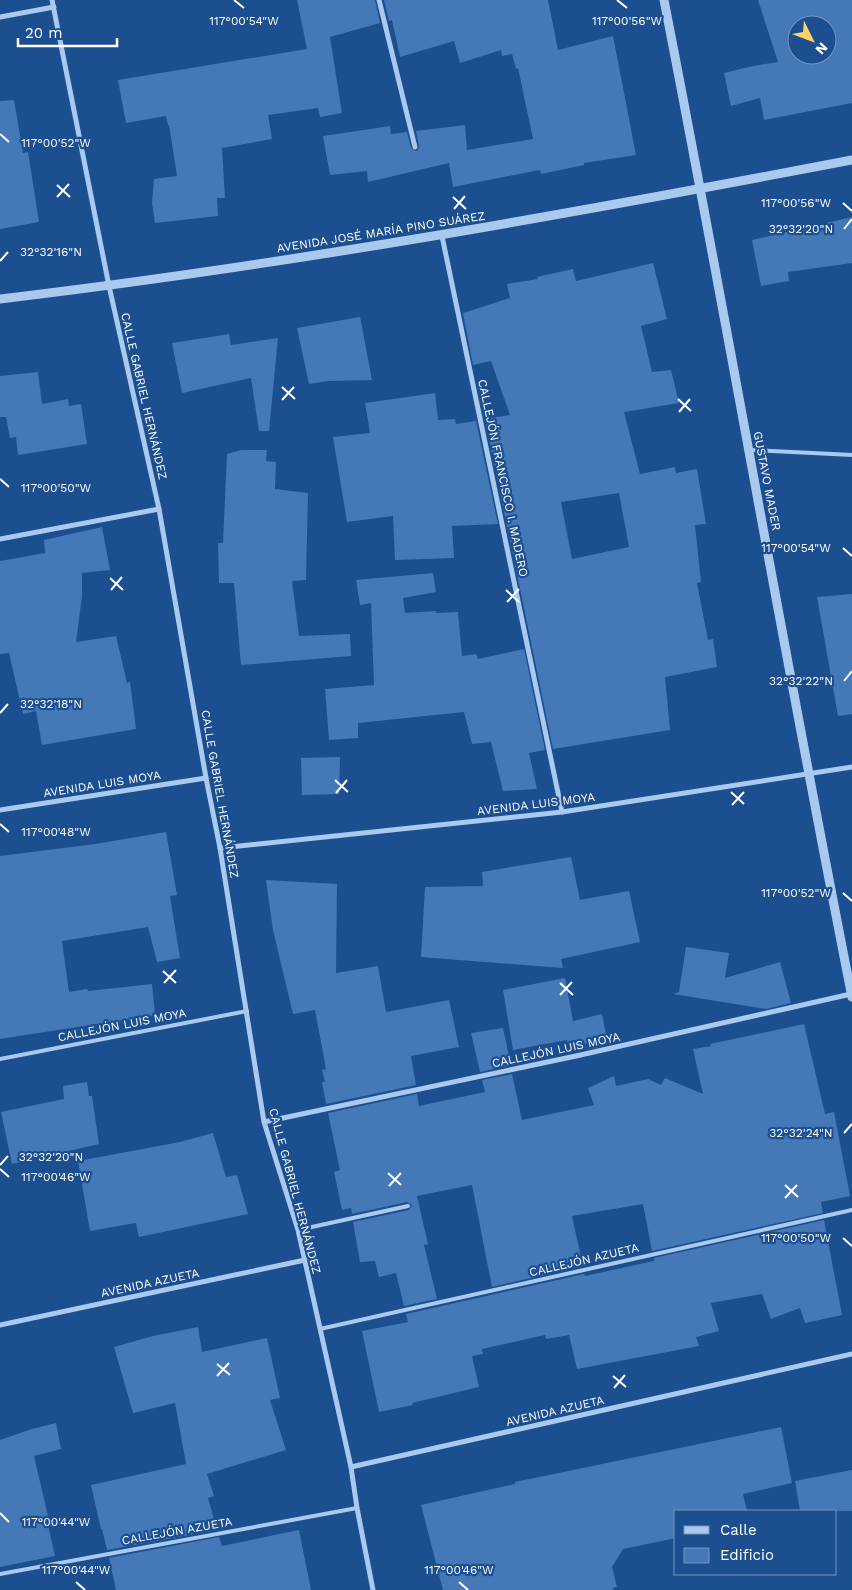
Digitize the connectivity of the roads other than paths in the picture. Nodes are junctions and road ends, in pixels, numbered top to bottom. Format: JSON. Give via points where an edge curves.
{"nodes":[{"id":1,"x":52,"y":0,"type":"edge"},
{"id":2,"x":380,"y":0,"type":"edge"},
{"id":3,"x":664,"y":0,"type":"edge"},
{"id":4,"x":54,"y":7,"type":"junction"},
{"id":5,"x":0,"y":17,"type":"edge"},
{"id":6,"x":415,"y":147,"type":"dead end"},
{"id":7,"x":852,"y":160,"type":"edge"},
{"id":8,"x":701,"y":189,"type":"junction"},
{"id":9,"x":442,"y":236,"type":"junction"},
{"id":10,"x":110,"y":286,"type":"junction"},
{"id":11,"x":0,"y":299,"type":"edge"},
{"id":12,"x":748,"y":450,"type":"junction"},
{"id":13,"x":852,"y":455,"type":"edge"},
{"id":14,"x":159,"y":508,"type":"junction"},
{"id":15,"x":0,"y":538,"type":"edge"},
{"id":16,"x":852,"y":767,"type":"edge"},
{"id":17,"x":809,"y":774,"type":"junction"},
{"id":18,"x":206,"y":778,"type":"junction"},
{"id":19,"x":0,"y":810,"type":"edge"},
{"id":20,"x":562,"y":812,"type":"junction"},
{"id":21,"x":220,"y":848,"type":"junction"},
{"id":22,"x":852,"y":995,"type":"edge"},
{"id":23,"x":247,"y":1011,"type":"junction"},
{"id":24,"x":0,"y":1059,"type":"edge"},
{"id":25,"x":264,"y":1122,"type":"junction"},
{"id":26,"x":408,"y":1206,"type":"dead end"},
{"id":27,"x":852,"y":1210,"type":"edge"},
{"id":28,"x":298,"y":1230,"type":"junction"},
{"id":29,"x":304,"y":1260,"type":"junction"},
{"id":30,"x":0,"y":1325,"type":"edge"},
{"id":31,"x":320,"y":1329,"type":"junction"},
{"id":32,"x":852,"y":1354,"type":"edge"},
{"id":33,"x":351,"y":1467,"type":"junction"},
{"id":34,"x":357,"y":1508,"type":"junction"},
{"id":35,"x":0,"y":1574,"type":"edge"},
{"id":36,"x":373,"y":1590,"type":"edge"}],
"edges":[{"from":1,"to":4,"type":"street","name":"CALLE GABRIEL HERNÁNDEZ"},
{"from":2,"to":6,"type":"street"},
{"from":3,"to":8,"type":"street","name":"GUSTAVO MADER"},
{"from":4,"to":5,"type":"street"},
{"from":4,"to":10,"type":"street","name":"CALLE GABRIEL HERNÁNDEZ"},
{"from":7,"to":8,"type":"street","name":"AVENIDA JOSÉ MARÍA PINO SUÁREZ"},
{"from":8,"to":9,"type":"street","name":"AVENIDA JOSÉ MARÍA PINO SUÁREZ"},
{"from":8,"to":12,"type":"street","name":"GUSTAVO MADER"},
{"from":9,"to":10,"type":"street","name":"AVENIDA JOSÉ MARÍA PINO SUÁREZ"},
{"from":9,"to":20,"type":"street","name":"CALLEJÓN FRANCISCO I. MADERO"},
{"from":10,"to":11,"type":"street","name":"AVENIDA JOSÉ MARÍA PINO SUÁREZ"},
{"from":10,"to":14,"type":"street","name":"CALLE GABRIEL HERNÁNDEZ"},
{"from":12,"to":13,"type":"lane"},
{"from":12,"to":17,"type":"street","name":"GUSTAVO MADER"},
{"from":14,"to":15,"type":"street"},
{"from":14,"to":18,"type":"street","name":"CALLE GABRIEL HERNÁNDEZ"},
{"from":16,"to":17,"type":"street","name":"AVENIDA LUIS MOYA"},
{"from":17,"to":20,"type":"street","name":"AVENIDA LUIS MOYA"},
{"from":17,"to":22,"type":"street","name":"GUSTAVO MADER"},
{"from":18,"to":19,"type":"street","name":"AVENIDA LUIS MOYA"},
{"from":18,"to":21,"type":"street","name":"CALLE GABRIEL HERNÁNDEZ"},
{"from":20,"to":21,"type":"street","name":"AVENIDA LUIS MOYA"},
{"from":21,"to":23,"type":"street","name":"CALLE GABRIEL HERNÁNDEZ"},
{"from":22,"to":25,"type":"street","name":"CALLEJÓN LUIS MOYA"},
{"from":23,"to":24,"type":"lane","name":"CALLEJÓN LUIS MOYA"},
{"from":23,"to":25,"type":"street","name":"CALLE GABRIEL HERNÁNDEZ"},
{"from":25,"to":28,"type":"street","name":"CALLE GABRIEL HERNÁNDEZ"},
{"from":26,"to":28,"type":"lane"},
{"from":27,"to":31,"type":"lane","name":"CALLEJÓN AZUETA"},
{"from":28,"to":29,"type":"street","name":"CALLE GABRIEL HERNÁNDEZ"},
{"from":29,"to":30,"type":"street","name":"AVENIDA AZUETA"},
{"from":29,"to":31,"type":"street","name":"CALLE GABRIEL HERNÁNDEZ"},
{"from":31,"to":33,"type":"street","name":"CALLE GABRIEL HERNÁNDEZ"},
{"from":32,"to":33,"type":"street","name":"AVENIDA AZUETA"},
{"from":33,"to":34,"type":"street","name":"CALLE GABRIEL HERNÁNDEZ"},
{"from":34,"to":35,"type":"lane","name":"CALLEJÓN AZUETA"},
{"from":34,"to":36,"type":"street","name":"CALLE GABRIEL HERNÁNDEZ"}]}
